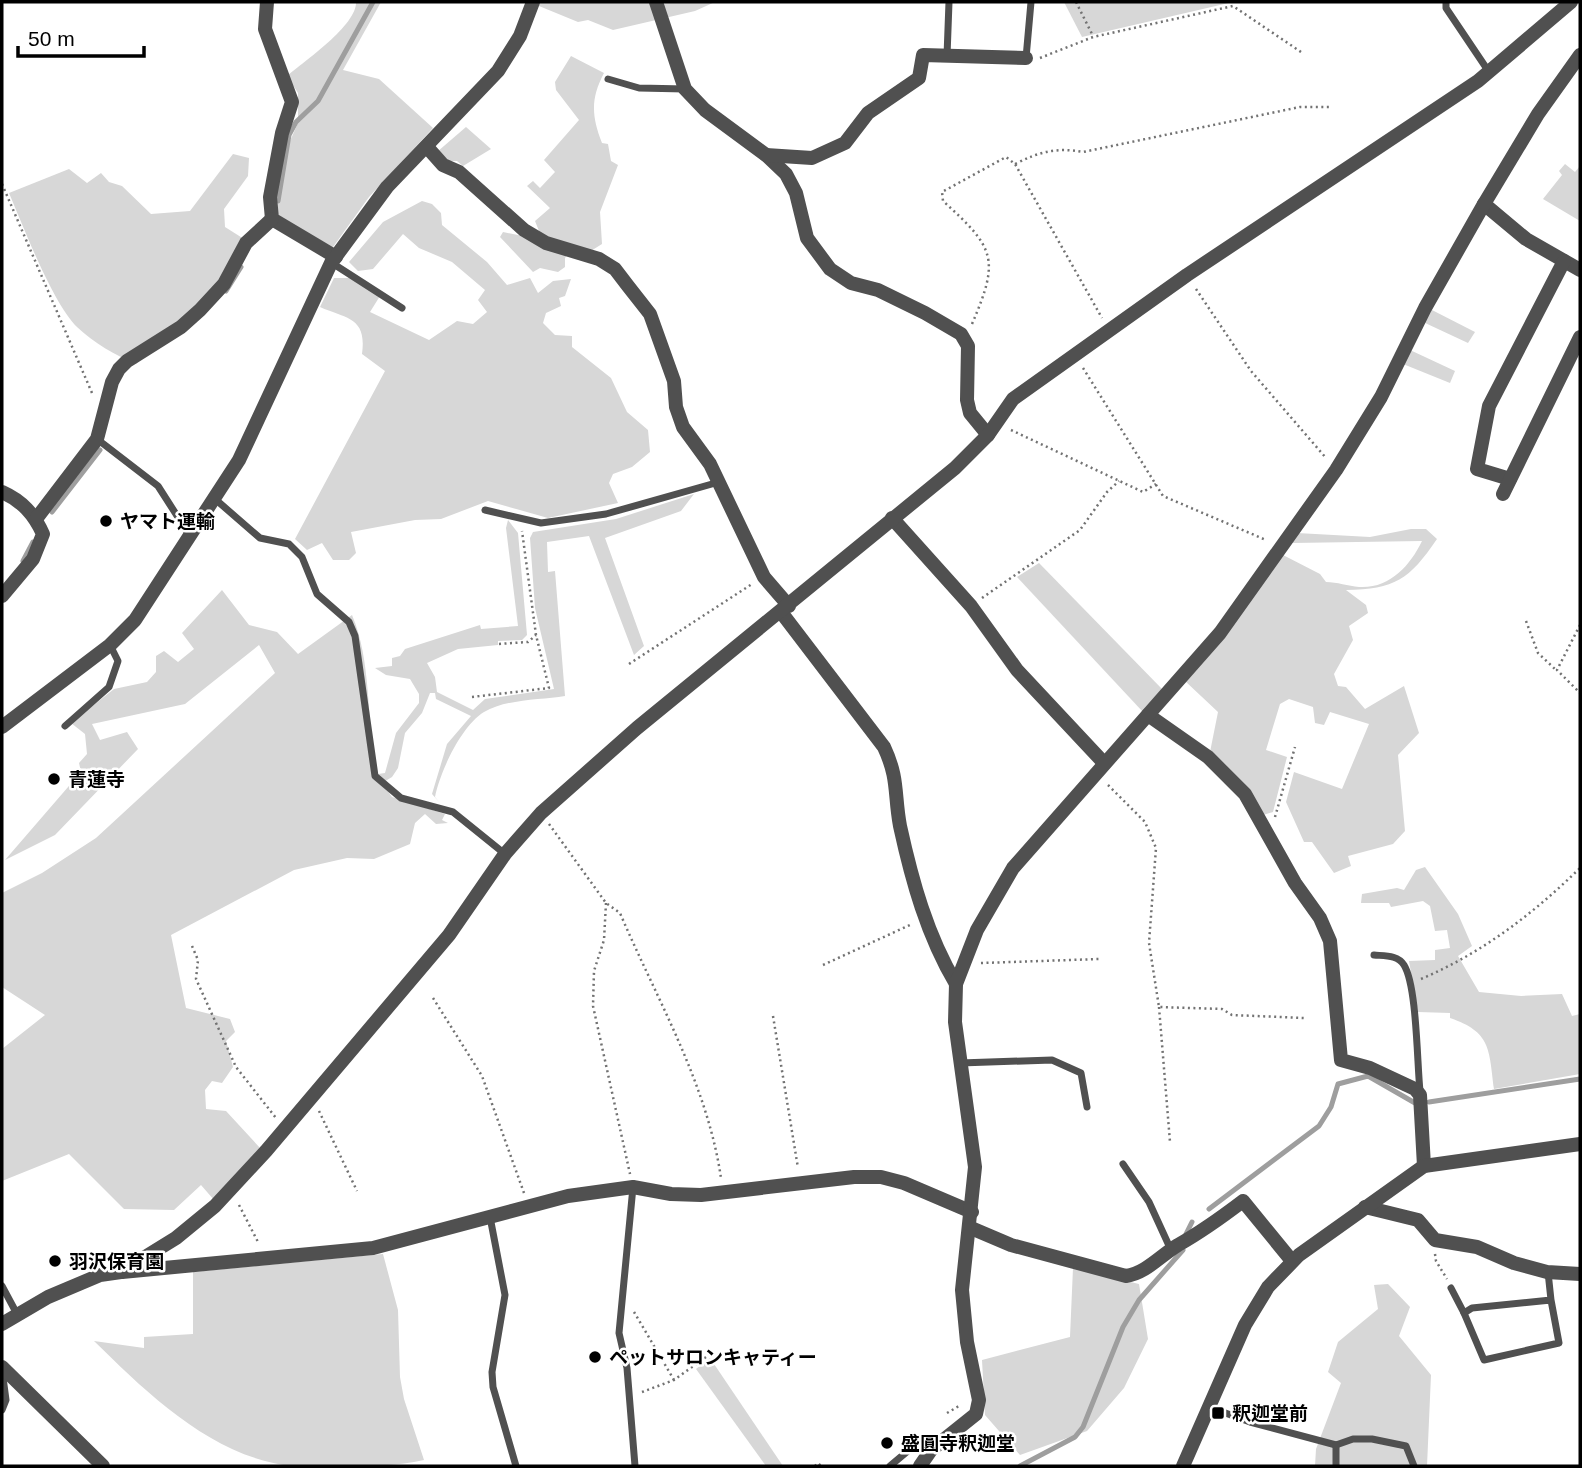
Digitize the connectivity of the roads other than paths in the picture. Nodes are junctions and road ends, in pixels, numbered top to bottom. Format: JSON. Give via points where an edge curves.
{"nodes":[{"id":1,"x":267,"y":2,"type":"edge"},
{"id":2,"x":533,"y":2,"type":"edge"},
{"id":3,"x":656,"y":2,"type":"edge"},
{"id":4,"x":949,"y":2,"type":"edge"},
{"id":5,"x":1031,"y":2,"type":"edge"},
{"id":6,"x":1446,"y":2,"type":"edge"},
{"id":7,"x":1571,"y":2,"type":"edge"},
{"id":8,"x":1580,"y":55,"type":"edge"},
{"id":9,"x":947,"y":56,"type":"junction"},
{"id":10,"x":1026,"y":58,"type":"joint"},
{"id":11,"x":1489,"y":72,"type":"junction"},
{"id":12,"x":608,"y":79,"type":"dead end"},
{"id":13,"x":685,"y":89,"type":"junction"},
{"id":14,"x":427,"y":147,"type":"junction"},
{"id":15,"x":766,"y":155,"type":"junction"},
{"id":16,"x":1484,"y":204,"type":"junction"},
{"id":17,"x":272,"y":219,"type":"junction"},
{"id":18,"x":333,"y":260,"type":"junction"},
{"id":19,"x":1564,"y":261,"type":"junction"},
{"id":20,"x":1580,"y":270,"type":"edge"},
{"id":21,"x":402,"y":308,"type":"dead end"},
{"id":22,"x":1580,"y":337,"type":"edge"},
{"id":23,"x":992,"y":429,"type":"junction"},
{"id":24,"x":97,"y":439,"type":"junction"},
{"id":25,"x":1510,"y":479,"type":"junction"},
{"id":26,"x":719,"y":482,"type":"junction"},
{"id":27,"x":2,"y":492,"type":"edge"},
{"id":28,"x":1503,"y":494,"type":"dead end"},
{"id":29,"x":215,"y":499,"type":"junction"},
{"id":30,"x":485,"y":510,"type":"dead end"},
{"id":31,"x":892,"y":518,"type":"junction"},
{"id":32,"x":36,"y":519,"type":"junction"},
{"id":33,"x":191,"y":536,"type":"junction"},
{"id":34,"x":2,"y":596,"type":"edge"},
{"id":35,"x":785,"y":609,"type":"junction"},
{"id":36,"x":110,"y":645,"type":"junction"},
{"id":37,"x":1148,"y":715,"type":"junction"},
{"id":38,"x":65,"y":726,"type":"dead end"},
{"id":39,"x":2,"y":727,"type":"edge"},
{"id":40,"x":1104,"y":763,"type":"junction"},
{"id":41,"x":505,"y":854,"type":"junction"},
{"id":42,"x":1374,"y":954,"type":"dead end"},
{"id":43,"x":956,"y":984,"type":"junction"},
{"id":44,"x":960,"y":1063,"type":"junction"},
{"id":45,"x":1420,"y":1095,"type":"junction"},
{"id":46,"x":1087,"y":1107,"type":"dead end"},
{"id":47,"x":1580,"y":1144,"type":"edge"},
{"id":48,"x":1123,"y":1164,"type":"dead end"},
{"id":49,"x":1424,"y":1167,"type":"junction"},
{"id":50,"x":633,"y":1187,"type":"junction"},
{"id":51,"x":1365,"y":1207,"type":"junction"},
{"id":52,"x":972,"y":1212,"type":"junction"},
{"id":53,"x":490,"y":1216,"type":"junction"},
{"id":54,"x":971,"y":1228,"type":"junction"},
{"id":55,"x":1171,"y":1250,"type":"junction"},
{"id":56,"x":1292,"y":1261,"type":"junction"},
{"id":57,"x":121,"y":1272,"type":"junction"},
{"id":58,"x":1548,"y":1272,"type":"junction"},
{"id":59,"x":1580,"y":1274,"type":"edge"},
{"id":60,"x":2,"y":1286,"type":"edge"},
{"id":61,"x":1451,"y":1288,"type":"dead end"},
{"id":62,"x":1551,"y":1300,"type":"junction"},
{"id":63,"x":1464,"y":1313,"type":"junction"},
{"id":64,"x":18,"y":1314,"type":"junction"},
{"id":65,"x":2,"y":1324,"type":"edge"},
{"id":66,"x":2,"y":1368,"type":"edge"},
{"id":67,"x":1209,"y":1407,"type":"junction"},
{"id":68,"x":2,"y":1410,"type":"edge"},
{"id":69,"x":942,"y":1441,"type":"junction"},
{"id":70,"x":1336,"y":1445,"type":"junction"},
{"id":71,"x":103,"y":1466,"type":"edge"},
{"id":72,"x":516,"y":1466,"type":"edge"},
{"id":73,"x":635,"y":1466,"type":"edge"},
{"id":74,"x":890,"y":1466,"type":"edge"},
{"id":75,"x":920,"y":1466,"type":"edge"},
{"id":76,"x":1184,"y":1466,"type":"edge"},
{"id":77,"x":1336,"y":1466,"type":"edge"},
{"id":78,"x":1414,"y":1466,"type":"edge"}],
"edges":[{"from":1,"to":17,"type":"street","via":[[265,29],[292,102],[270,197]]},
{"from":2,"to":14,"type":"street","via":[[509,56]]},
{"from":3,"to":13,"type":"street"},
{"from":4,"to":9,"type":"lane"},
{"from":5,"to":10,"type":"lane"},
{"from":6,"to":11,"type":"lane"},
{"from":7,"to":11,"type":"street"},
{"from":8,"to":16,"type":"street"},
{"from":9,"to":10,"type":"street"},
{"from":9,"to":15,"type":"street","via":[[923,55],[919,78],[868,113],[845,143],[812,158]]},
{"from":11,"to":23,"type":"street","via":[[1074,354],[1013,399]]},
{"from":12,"to":13,"type":"lane","via":[[639,88]]},
{"from":13,"to":15,"type":"street","via":[[705,110]]},
{"from":14,"to":18,"type":"street","via":[[387,187]]},
{"from":14,"to":26,"type":"street","via":[[524,230],[546,243],[599,258],[615,269],[650,314],[674,381],[683,427]]},
{"from":15,"to":23,"type":"street","via":[[786,174],[796,193],[807,238],[830,270],[961,334],[968,346],[971,413]]},
{"from":16,"to":19,"type":"street","via":[[1525,239]]},
{"from":16,"to":37,"type":"street","via":[[1381,397],[1336,470],[1220,633]]},
{"from":17,"to":18,"type":"street"},
{"from":17,"to":24,"type":"street","via":[[246,243],[224,284],[200,310],[119,369],[111,382]]},
{"from":18,"to":21,"type":"lane"},
{"from":18,"to":29,"type":"street","via":[[239,460]]},
{"from":19,"to":20,"type":"street"},
{"from":19,"to":25,"type":"street","via":[[1489,406],[1477,469]]},
{"from":22,"to":25,"type":"street"},
{"from":23,"to":31,"type":"street","via":[[955,467]]},
{"from":24,"to":32,"type":"street"},
{"from":24,"to":33,"type":"lane","via":[[158,486]]},
{"from":25,"to":28,"type":"street"},
{"from":26,"to":30,"type":"lane","via":[[606,514],[541,523]]},
{"from":26,"to":35,"type":"street","via":[[764,577]]},
{"from":27,"to":32,"type":"street","via":[[14,497]]},
{"from":29,"to":33,"type":"street"},
{"from":29,"to":41,"type":"lane","via":[[260,538],[289,544],[302,557],[317,594],[349,622],[355,636],[375,776],[401,798],[453,812]]},
{"from":31,"to":35,"type":"street"},
{"from":31,"to":40,"type":"street","via":[[971,606],[1017,670]]},
{"from":32,"to":34,"type":"street","via":[[43,534],[33,559]]},
{"from":33,"to":36,"type":"street","via":[[135,620]]},
{"from":35,"to":41,"type":"street","via":[[637,728],[541,813]]},
{"from":35,"to":43,"type":"street","via":[[884,747],[895,770],[900,823],[925,918]]},
{"from":36,"to":38,"type":"lane","via":[[118,661],[109,687]]},
{"from":36,"to":39,"type":"street"},
{"from":37,"to":40,"type":"street"},
{"from":37,"to":45,"type":"street","via":[[1230,776],[1326,930],[1341,1059],[1370,1068]]},
{"from":40,"to":43,"type":"street","via":[[1013,868],[977,930]]},
{"from":41,"to":57,"type":"street","via":[[449,935],[215,1206],[176,1238]]},
{"from":42,"to":45,"type":"lane","via":[[1395,956],[1404,965],[1410,984]]},
{"from":43,"to":44,"type":"street"},
{"from":44,"to":46,"type":"lane","via":[[1052,1060],[1081,1073]]},
{"from":44,"to":52,"type":"street","via":[[975,1167]]},
{"from":45,"to":49,"type":"street"},
{"from":47,"to":49,"type":"street"},
{"from":48,"to":55,"type":"lane","via":[[1149,1202]]},
{"from":49,"to":51,"type":"street"},
{"from":50,"to":52,"type":"street","via":[[671,1194],[723,1192],[881,1177]]},
{"from":50,"to":53,"type":"street","via":[[568,1196]]},
{"from":50,"to":73,"type":"lane","via":[[619,1333]]},
{"from":51,"to":56,"type":"street"},
{"from":51,"to":58,"type":"street","via":[[1418,1220],[1435,1240],[1477,1247],[1514,1264]]},
{"from":52,"to":54,"type":"street"},
{"from":53,"to":57,"type":"street","via":[[373,1248]]},
{"from":53,"to":72,"type":"lane","via":[[505,1295],[493,1387]]},
{"from":54,"to":55,"type":"street","via":[[1011,1245],[1126,1276],[1137,1274]]},
{"from":54,"to":69,"type":"street","via":[[962,1290],[979,1401],[976,1414]]},
{"from":55,"to":56,"type":"street","via":[[1192,1240],[1243,1200]]},
{"from":56,"to":67,"type":"street","via":[[1256,1307]]},
{"from":57,"to":64,"type":"street","via":[[100,1275]]},
{"from":58,"to":59,"type":"street"},
{"from":58,"to":62,"type":"lane"},
{"from":60,"to":64,"type":"lane"},
{"from":61,"to":63,"type":"lane"},
{"from":62,"to":63,"type":"lane","via":[[1472,1308]]},
{"from":62,"to":63,"type":"lane","via":[[1559,1343],[1484,1360]]},
{"from":64,"to":65,"type":"street"},
{"from":66,"to":68,"type":"lane","via":[[6,1400]]},
{"from":66,"to":71,"type":"street"},
{"from":67,"to":70,"type":"lane"},
{"from":67,"to":76,"type":"street"},
{"from":69,"to":74,"type":"lane","via":[[934,1438],[909,1450]]},
{"from":69,"to":75,"type":"street"},
{"from":70,"to":77,"type":"lane"},
{"from":70,"to":78,"type":"lane","via":[[1353,1439],[1391,1442],[1406,1447]]}]}
